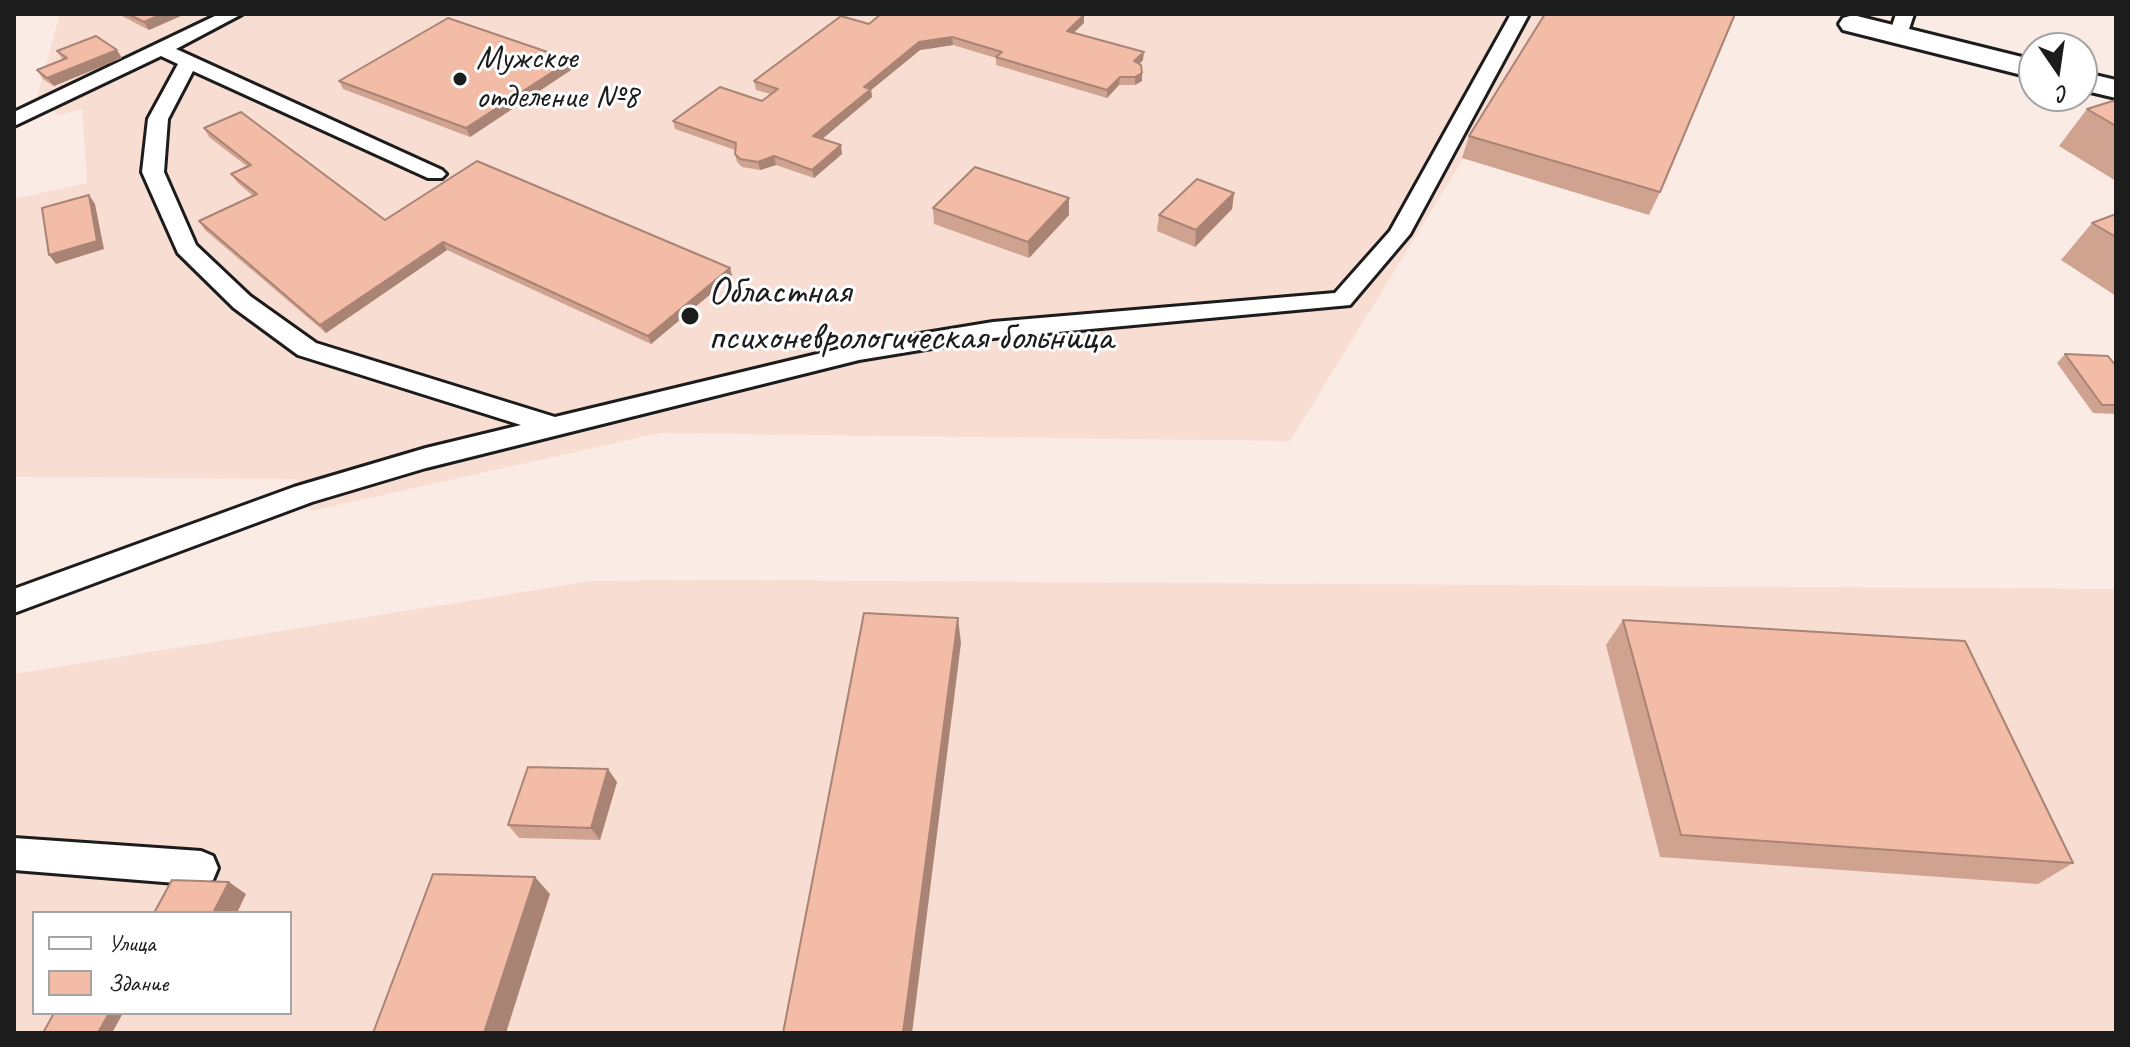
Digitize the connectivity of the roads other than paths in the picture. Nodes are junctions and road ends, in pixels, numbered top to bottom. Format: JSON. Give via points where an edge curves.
{"nodes":[{"id":1,"x":233,"y":14,"type":"edge"},
{"id":2,"x":1520,"y":14,"type":"edge"},
{"id":3,"x":1853,"y":24,"type":"dead end"},
{"id":4,"x":1901,"y":24,"type":"edge"},
{"id":5,"x":161,"y":49,"type":"junction"},
{"id":6,"x":189,"y":61,"type":"junction"},
{"id":7,"x":2018,"y":64,"type":"edge"},
{"id":8,"x":14,"y":120,"type":"edge"},
{"id":9,"x":435,"y":174,"type":"dead end"},
{"id":10,"x":554,"y":426,"type":"junction"},
{"id":11,"x":14,"y":601,"type":"edge"},
{"id":12,"x":14,"y":854,"type":"edge"},
{"id":13,"x":201,"y":868,"type":"dead end"}],
"edges":[{"from":1,"to":5,"type":"lane"},
{"from":2,"to":10,"type":"lane","via":[[1399,234],[1342,300],[993,330],[859,352]]},
{"from":3,"to":4,"type":"street"},
{"from":4,"to":7,"type":"street"},
{"from":5,"to":6,"type":"lane"},
{"from":5,"to":8,"type":"lane"},
{"from":6,"to":9,"type":"lane"},
{"from":6,"to":10,"type":"lane","via":[[158,119],[153,172],[186,248],[242,302],[307,349]]},
{"from":10,"to":11,"type":"lane","via":[[304,494]]},
{"from":12,"to":13,"type":"lane"}]}
